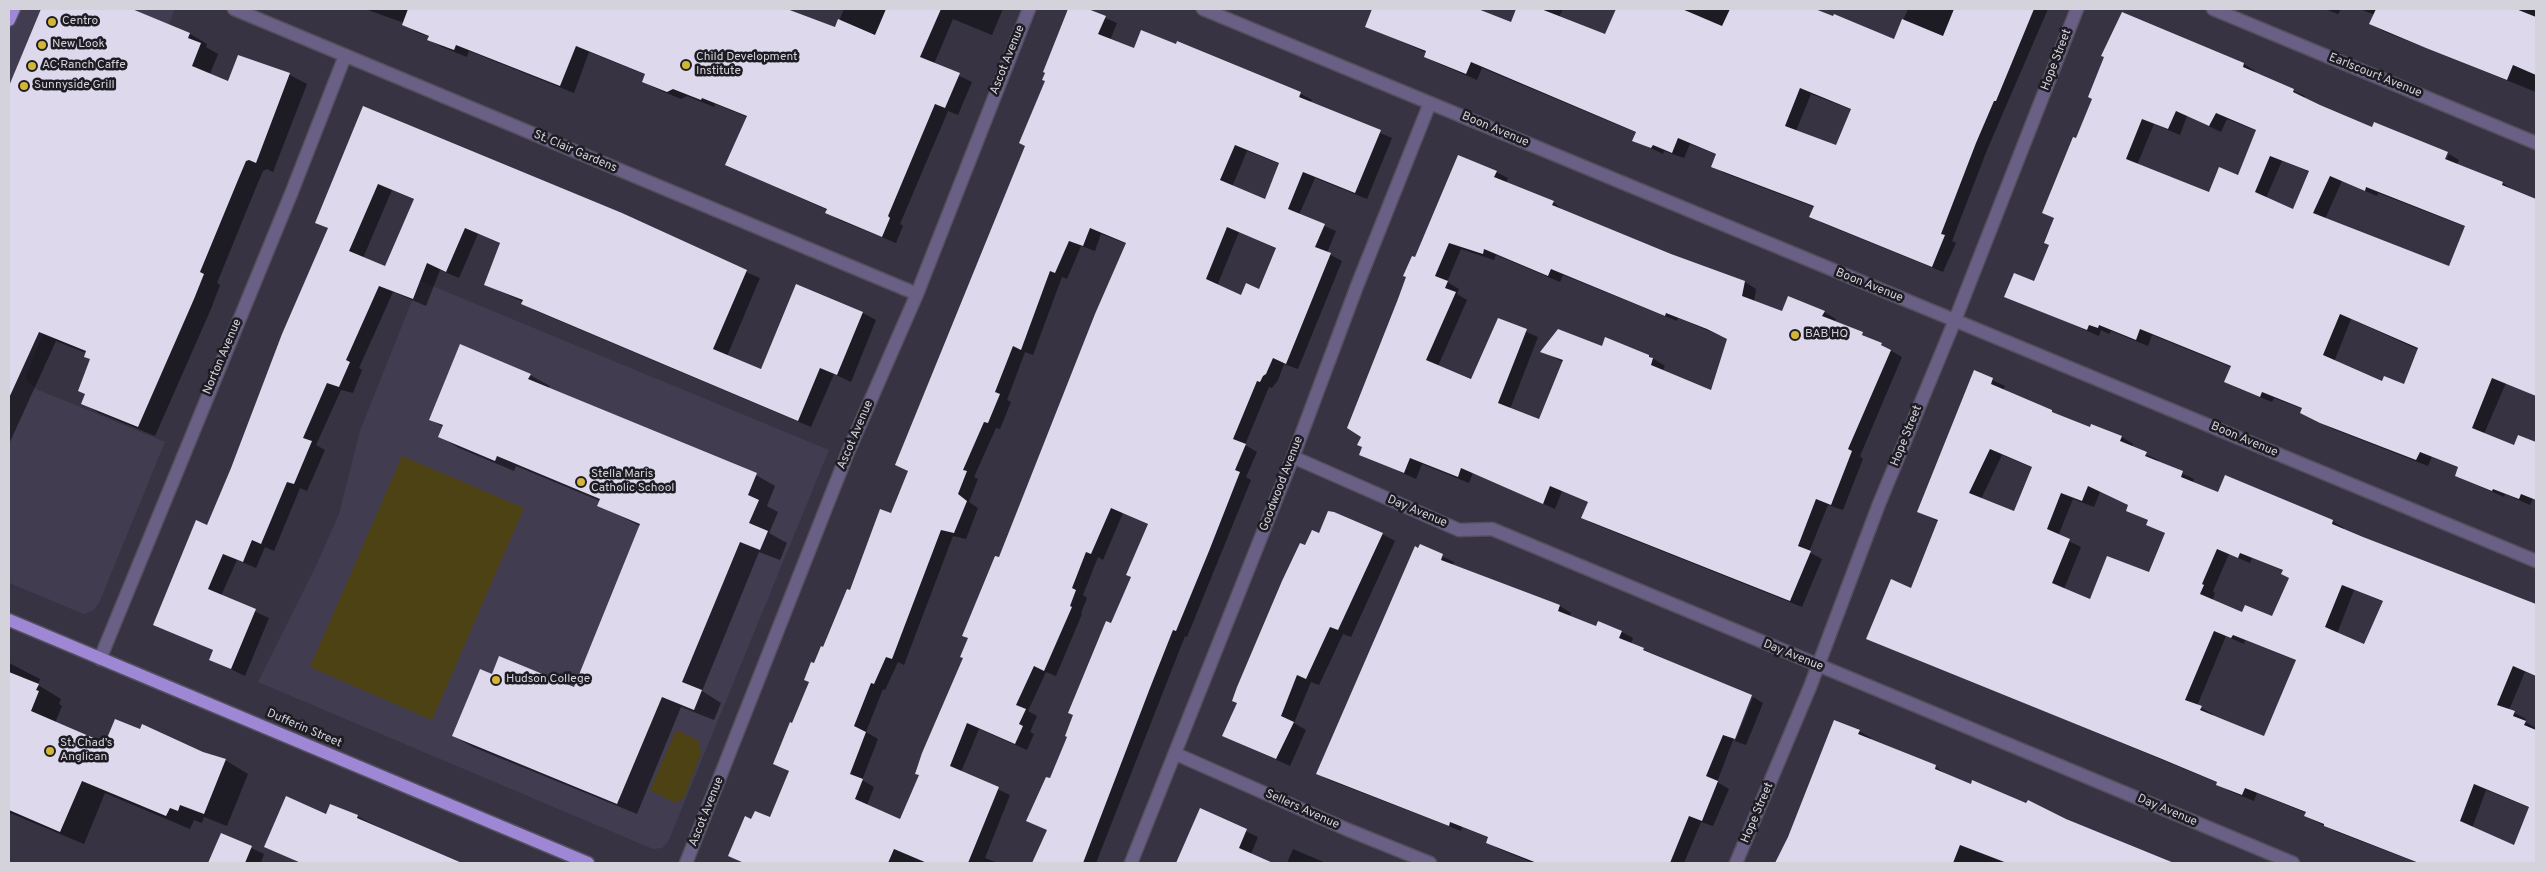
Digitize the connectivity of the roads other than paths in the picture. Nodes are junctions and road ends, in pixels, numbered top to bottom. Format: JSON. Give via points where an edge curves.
{"nodes":[{"id":1,"x":14,"y":9,"type":"edge"},
{"id":2,"x":234,"y":9,"type":"edge"},
{"id":3,"x":1029,"y":9,"type":"edge"},
{"id":4,"x":1203,"y":9,"type":"edge"},
{"id":5,"x":2077,"y":9,"type":"edge"},
{"id":6,"x":2213,"y":9,"type":"edge"},
{"id":7,"x":9,"y":20,"type":"edge"},
{"id":8,"x":345,"y":56,"type":"junction"},
{"id":9,"x":1430,"y":103,"type":"junction"},
{"id":10,"x":2536,"y":143,"type":"edge"},
{"id":11,"x":917,"y":294,"type":"junction"},
{"id":12,"x":1955,"y":320,"type":"junction"},
{"id":13,"x":1293,"y":458,"type":"junction"},
{"id":14,"x":2536,"y":561,"type":"edge"},
{"id":15,"x":9,"y":620,"type":"edge"},
{"id":16,"x":100,"y":659,"type":"junction"},
{"id":17,"x":1816,"y":666,"type":"junction"},
{"id":18,"x":1176,"y":754,"type":"junction"},
{"id":19,"x":588,"y":863,"type":"edge"},
{"id":20,"x":686,"y":863,"type":"edge"},
{"id":21,"x":1131,"y":863,"type":"edge"},
{"id":22,"x":1430,"y":863,"type":"edge"},
{"id":23,"x":1736,"y":863,"type":"edge"},
{"id":24,"x":2293,"y":863,"type":"edge"}],
"edges":[{"from":1,"to":7,"type":"main road"},
{"from":2,"to":8,"type":"street","name":"St. Clair Gardens"},
{"from":3,"to":11,"type":"street","name":"Ascot Avenue"},
{"from":4,"to":9,"type":"street","name":"Boon Avenue"},
{"from":5,"to":12,"type":"street","name":"Hope Street"},
{"from":6,"to":10,"type":"street","name":"Earlscourt Avenue"},
{"from":8,"to":11,"type":"street","name":"St. Clair Gardens"},
{"from":8,"to":16,"type":"street","name":"Norton Avenue","via":[[292,194]]},
{"from":9,"to":12,"type":"street","name":"Boon Avenue"},
{"from":9,"to":13,"type":"street","name":"Goodwood Avenue"},
{"from":11,"to":20,"type":"street","name":"Ascot Avenue","via":[[848,452]]},
{"from":12,"to":14,"type":"street","name":"Boon Avenue"},
{"from":12,"to":17,"type":"street","name":"Hope Street"},
{"from":13,"to":17,"type":"street","name":"Day Avenue","via":[[1459,530],[1492,529]]},
{"from":13,"to":18,"type":"street","name":"Goodwood Avenue"},
{"from":15,"to":16,"type":"main road","name":"Dufferin Street"},
{"from":16,"to":19,"type":"main road","name":"Dufferin Street"},
{"from":17,"to":23,"type":"street","name":"Hope Street"},
{"from":17,"to":24,"type":"street","name":"Day Avenue"},
{"from":18,"to":21,"type":"street","name":"Goodwood Avenue"},
{"from":18,"to":22,"type":"street","name":"Sellers Avenue"}]}
